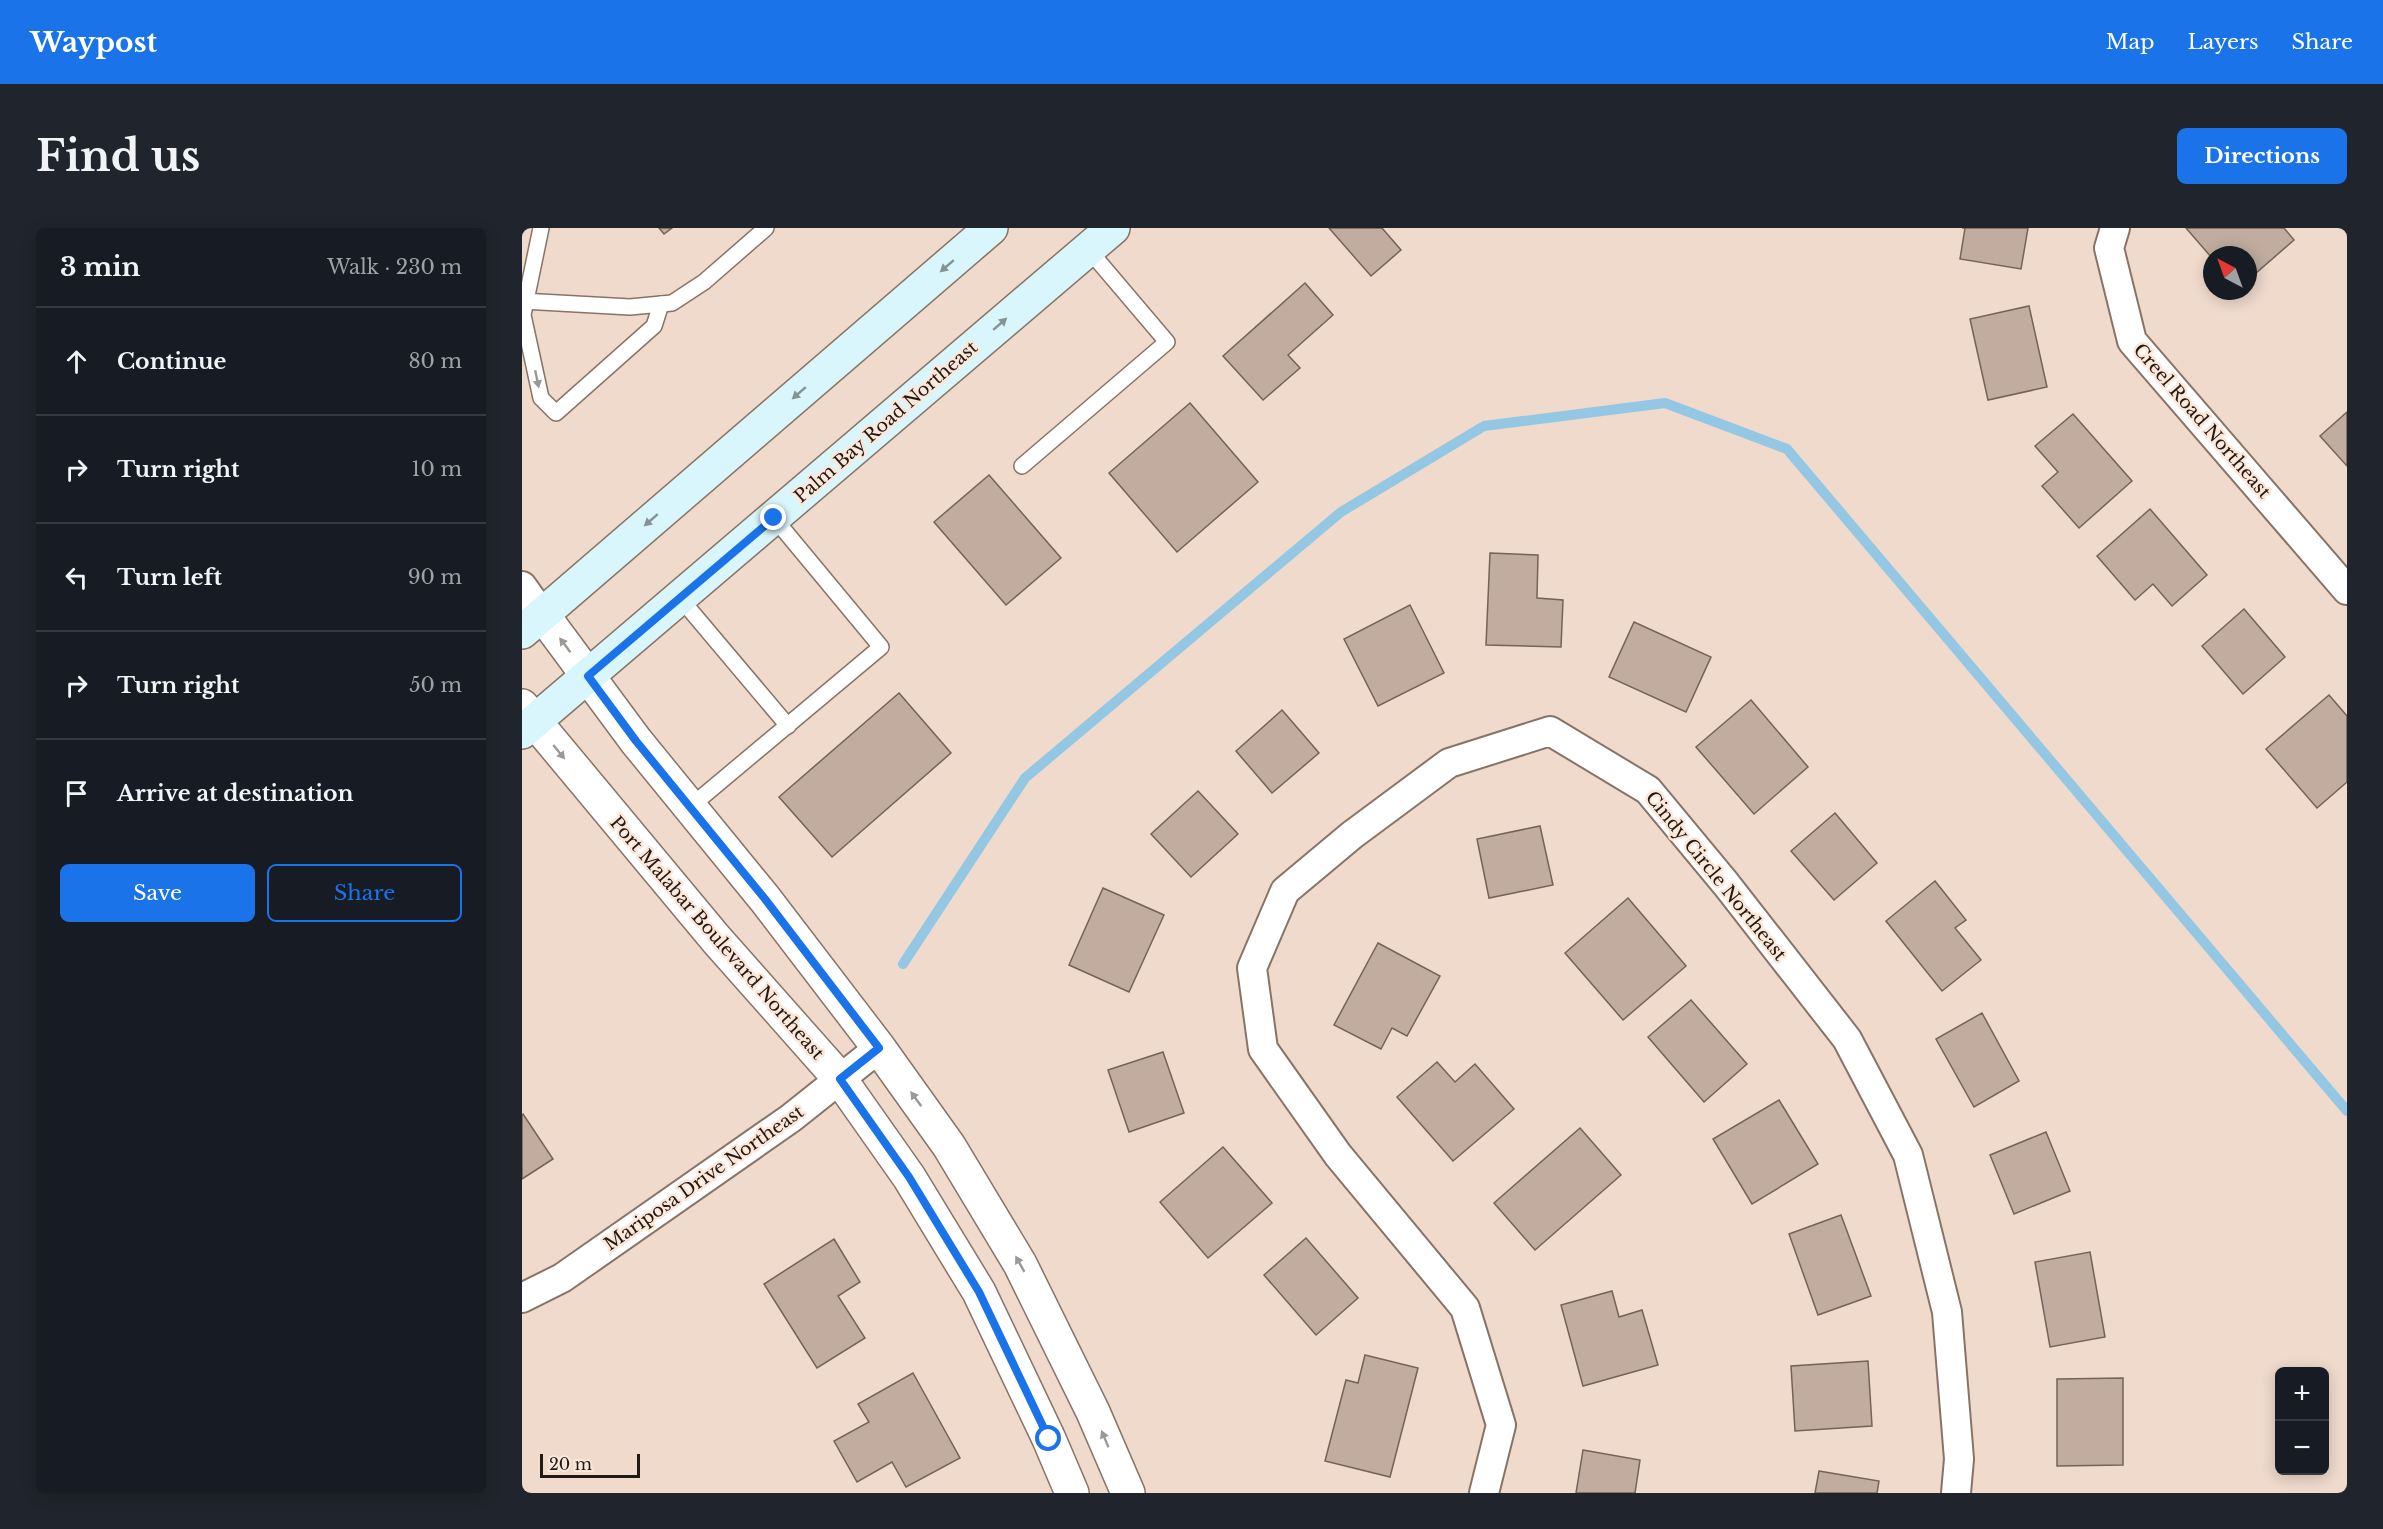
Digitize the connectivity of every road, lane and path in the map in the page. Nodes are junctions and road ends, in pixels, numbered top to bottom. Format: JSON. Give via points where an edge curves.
{"nodes":[{"id":1,"x":541,"y":228,"type":"edge"},
{"id":2,"x":766,"y":228,"type":"edge"},
{"id":3,"x":992,"y":228,"type":"edge"},
{"id":4,"x":1113,"y":228,"type":"edge"},
{"id":5,"x":2115,"y":228,"type":"edge"},
{"id":6,"x":1088,"y":249,"type":"junction"},
{"id":7,"x":524,"y":301,"type":"edge"},
{"id":8,"x":661,"y":304,"type":"junction"},
{"id":9,"x":1022,"y":466,"type":"dead end"},
{"id":10,"x":774,"y":518,"type":"junction"},
{"id":11,"x":522,"y":586,"type":"edge"},
{"id":12,"x":2347,"y":590,"type":"edge"},
{"id":13,"x":680,"y":598,"type":"junction"},
{"id":14,"x":532,"y":623,"type":"edge"},
{"id":15,"x":588,"y":676,"type":"junction"},
{"id":16,"x":526,"y":720,"type":"edge"},
{"id":17,"x":788,"y":726,"type":"junction"},
{"id":18,"x":690,"y":807,"type":"junction"},
{"id":19,"x":879,"y":1048,"type":"junction"},
{"id":20,"x":840,"y":1079,"type":"junction"},
{"id":21,"x":522,"y":1298,"type":"edge"},
{"id":22,"x":1072,"y":1493,"type":"edge"},
{"id":23,"x":1128,"y":1493,"type":"edge"},
{"id":24,"x":1484,"y":1493,"type":"edge"},
{"id":25,"x":1956,"y":1493,"type":"edge"}],
"edges":[{"from":1,"to":7,"type":"lane"},
{"from":2,"to":8,"type":"lane","via":[[704,282],[672,303]]},
{"from":3,"to":14,"type":"main road","one_way":true},
{"from":4,"to":6,"type":"main road","name":"Palm Bay Road Northeast"},
{"from":5,"to":12,"type":"street","name":"Creel Road Northeast","via":[[2109,248],[2132,341]]},
{"from":6,"to":9,"type":"lane","via":[[1167,342]]},
{"from":10,"to":6,"type":"main road","name":"Palm Bay Road Northeast","one_way":true},
{"from":7,"to":8,"type":"lane","via":[[630,307]]},
{"from":7,"to":8,"type":"lane","one_way":true,"via":[[523,315],[541,398],[556,413],[654,326]]},
{"from":10,"to":13,"type":"main road","name":"Palm Bay Road Northeast"},
{"from":10,"to":17,"type":"lane","via":[[881,647]]},
{"from":11,"to":14,"type":"street"},
{"from":13,"to":15,"type":"main road","name":"Palm Bay Road Northeast"},
{"from":13,"to":17,"type":"lane"},
{"from":15,"to":14,"type":"street","one_way":true},
{"from":15,"to":16,"type":"main road","name":"Palm Bay Road Northeast"},
{"from":15,"to":18,"type":"street"},
{"from":16,"to":20,"type":"street","name":"Port Malabar Boulevard Northeast","one_way":true},
{"from":17,"to":18,"type":"lane"},
{"from":18,"to":19,"type":"street"},
{"from":19,"to":20,"type":"street","name":"Mariposa Drive Northeast"},
{"from":23,"to":19,"type":"street","one_way":true,"via":[[1094,1412],[1020,1264],[949,1146]]},
{"from":20,"to":21,"type":"street","name":"Mariposa Drive Northeast","via":[[791,1118],[562,1278]]},
{"from":20,"to":22,"type":"street","name":"Port Malabar Boulevard Northeast","via":[[909,1177],[979,1292]]},
{"from":24,"to":25,"type":"street","name":"Cindy Circle Northeast","via":[[1501,1425],[1465,1308],[1338,1155],[1263,1049],[1252,968],[1285,891],[1352,835],[1449,763],[1550,731],[1648,790],[1847,1040],[1864,1071],[1908,1155],[1947,1312],[1959,1459]]}]}
